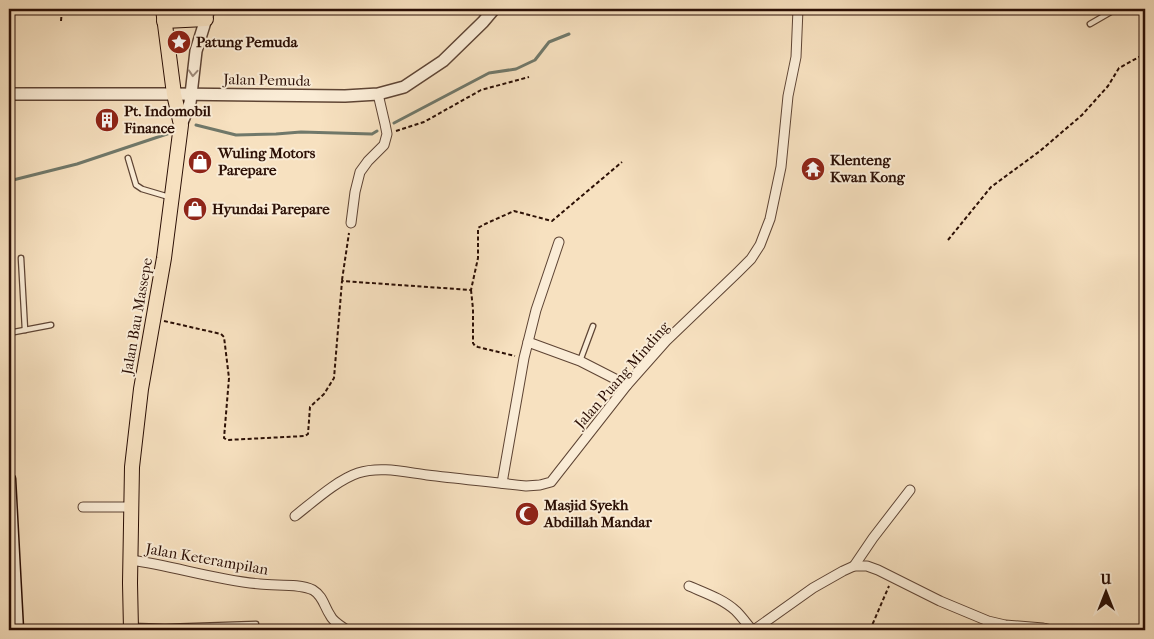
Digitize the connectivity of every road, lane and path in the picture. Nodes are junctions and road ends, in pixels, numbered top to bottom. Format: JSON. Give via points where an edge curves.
{"nodes":[{"id":1,"x":62,"y":9,"type":"edge"},
{"id":2,"x":494,"y":9,"type":"edge"},
{"id":3,"x":798,"y":9,"type":"edge"},
{"id":4,"x":1116,"y":9,"type":"edge"},
{"id":5,"x":207,"y":14,"type":"edge"},
{"id":6,"x":163,"y":15,"type":"edge"},
{"id":7,"x":61,"y":21,"type":"dead end"},
{"id":8,"x":1090,"y":24,"type":"dead end"},
{"id":9,"x":1145,"y":56,"type":"edge"},
{"id":10,"x":529,"y":77,"type":"dead end"},
{"id":11,"x":9,"y":94,"type":"edge"},
{"id":12,"x":174,"y":94,"type":"junction"},
{"id":13,"x":192,"y":94,"type":"junction"},
{"id":14,"x":378,"y":94,"type":"junction"},
{"id":15,"x":181,"y":125,"type":"junction"},
{"id":16,"x":387,"y":134,"type":"junction"},
{"id":17,"x":128,"y":158,"type":"dead end"},
{"id":18,"x":622,"y":162,"type":"dead end"},
{"id":19,"x":172,"y":198,"type":"junction"},
{"id":20,"x":351,"y":223,"type":"joint"},
{"id":21,"x":948,"y":240,"type":"dead end"},
{"id":22,"x":559,"y":242,"type":"dead end"},
{"id":23,"x":21,"y":258,"type":"dead end"},
{"id":24,"x":342,"y":281,"type":"junction"},
{"id":25,"x":471,"y":290,"type":"junction"},
{"id":26,"x":153,"y":318,"type":"junction"},
{"id":27,"x":51,"y":325,"type":"dead end"},
{"id":28,"x":593,"y":326,"type":"dead end"},
{"id":29,"x":25,"y":330,"type":"junction"},
{"id":30,"x":9,"y":333,"type":"edge"},
{"id":31,"x":528,"y":342,"type":"junction"},
{"id":32,"x":524,"y":358,"type":"junction"},
{"id":33,"x":580,"y":361,"type":"junction"},
{"id":34,"x":627,"y":385,"type":"junction"},
{"id":35,"x":9,"y":479,"type":"edge"},
{"id":36,"x":502,"y":483,"type":"junction"},
{"id":37,"x":910,"y":490,"type":"dead end"},
{"id":38,"x":83,"y":507,"type":"dead end"},
{"id":39,"x":131,"y":507,"type":"junction"},
{"id":40,"x":295,"y":516,"type":"dead end"},
{"id":41,"x":131,"y":560,"type":"junction"},
{"id":42,"x":854,"y":566,"type":"junction"},
{"id":43,"x":892,"y":577,"type":"junction"},
{"id":44,"x":689,"y":586,"type":"dead end"},
{"id":45,"x":256,"y":624,"type":"dead end"},
{"id":46,"x":131,"y":628,"type":"edge"},
{"id":47,"x":17,"y":630,"type":"edge"},
{"id":48,"x":347,"y":630,"type":"edge"},
{"id":49,"x":753,"y":630,"type":"edge"},
{"id":50,"x":870,"y":630,"type":"edge"},
{"id":51,"x":1052,"y":630,"type":"edge"}],
"edges":[{"from":1,"to":7,"type":"path"},
{"from":2,"to":14,"type":"street","name":"Jalan Pemuda","via":[[443,61],[404,87]]},
{"from":3,"to":34,"type":"street","name":"Jalan Puang Minding","via":[[796,57],[788,96],[781,167],[770,219],[760,245],[751,259],[666,341]]},
{"from":4,"to":8,"type":"lane"},
{"from":5,"to":6,"type":"highway"},
{"from":5,"to":13,"type":"street","one_way":true,"via":[[196,51]]},
{"from":6,"to":12,"type":"highway","name":"Jalan Bau Massepe"},
{"from":9,"to":21,"type":"path","via":[[1119,68],[1082,115],[991,188]]},
{"from":10,"to":16,"type":"path","via":[[481,90],[424,122]]},
{"from":11,"to":12,"type":"street","name":"Jalan Pemuda"},
{"from":12,"to":13,"type":"street","name":"Jalan Pemuda"},
{"from":12,"to":15,"type":"highway","name":"Jalan Bau Massepe"},
{"from":13,"to":14,"type":"street","name":"Jalan Pemuda"},
{"from":13,"to":15,"type":"street"},
{"from":14,"to":16,"type":"street"},
{"from":15,"to":19,"type":"highway","name":"Jalan Bau Massepe"},
{"from":16,"to":20,"type":"street","via":[[384,145],[360,172]]},
{"from":17,"to":19,"type":"lane","via":[[136,185]]},
{"from":18,"to":25,"type":"path","via":[[552,221],[514,211],[478,228],[478,258]]},
{"from":19,"to":26,"type":"highway","name":"Jalan Bau Massepe"},
{"from":20,"to":24,"type":"path"},
{"from":22,"to":31,"type":"street"},
{"from":23,"to":29,"type":"lane"},
{"from":24,"to":25,"type":"path"},
{"from":24,"to":26,"type":"path","via":[[334,378],[310,407],[308,434],[305,436],[225,439],[229,378],[224,338],[221,334]]},
{"from":25,"to":32,"type":"path","via":[[475,346]]},
{"from":26,"to":39,"type":"highway","name":"Jalan Bau Massepe","via":[[136,428]]},
{"from":27,"to":29,"type":"lane"},
{"from":28,"to":33,"type":"lane"},
{"from":29,"to":30,"type":"lane"},
{"from":31,"to":32,"type":"street"},
{"from":31,"to":33,"type":"street"},
{"from":32,"to":36,"type":"street"},
{"from":33,"to":34,"type":"street"},
{"from":34,"to":36,"type":"street","name":"Jalan Puang Minding","via":[[551,482],[540,486]]},
{"from":35,"to":47,"type":"main road"},
{"from":36,"to":40,"type":"street","name":"Jalan Puang Minding","via":[[396,470],[360,472]]},
{"from":37,"to":42,"type":"street"},
{"from":38,"to":39,"type":"street"},
{"from":39,"to":41,"type":"highway","name":"Jalan Bau Massepe"},
{"from":41,"to":46,"type":"highway","name":"Jalan Bau Massepe"},
{"from":41,"to":48,"type":"street","name":"Jalan Keterampilan","via":[[222,579],[305,587],[320,596],[330,616]]},
{"from":42,"to":43,"type":"street","via":[[868,566]]},
{"from":42,"to":49,"type":"street","via":[[813,588]]},
{"from":43,"to":50,"type":"path"},
{"from":43,"to":51,"type":"street","via":[[988,621]]},
{"from":44,"to":49,"type":"street","via":[[727,604]]},
{"from":45,"to":46,"type":"lane"}]}
